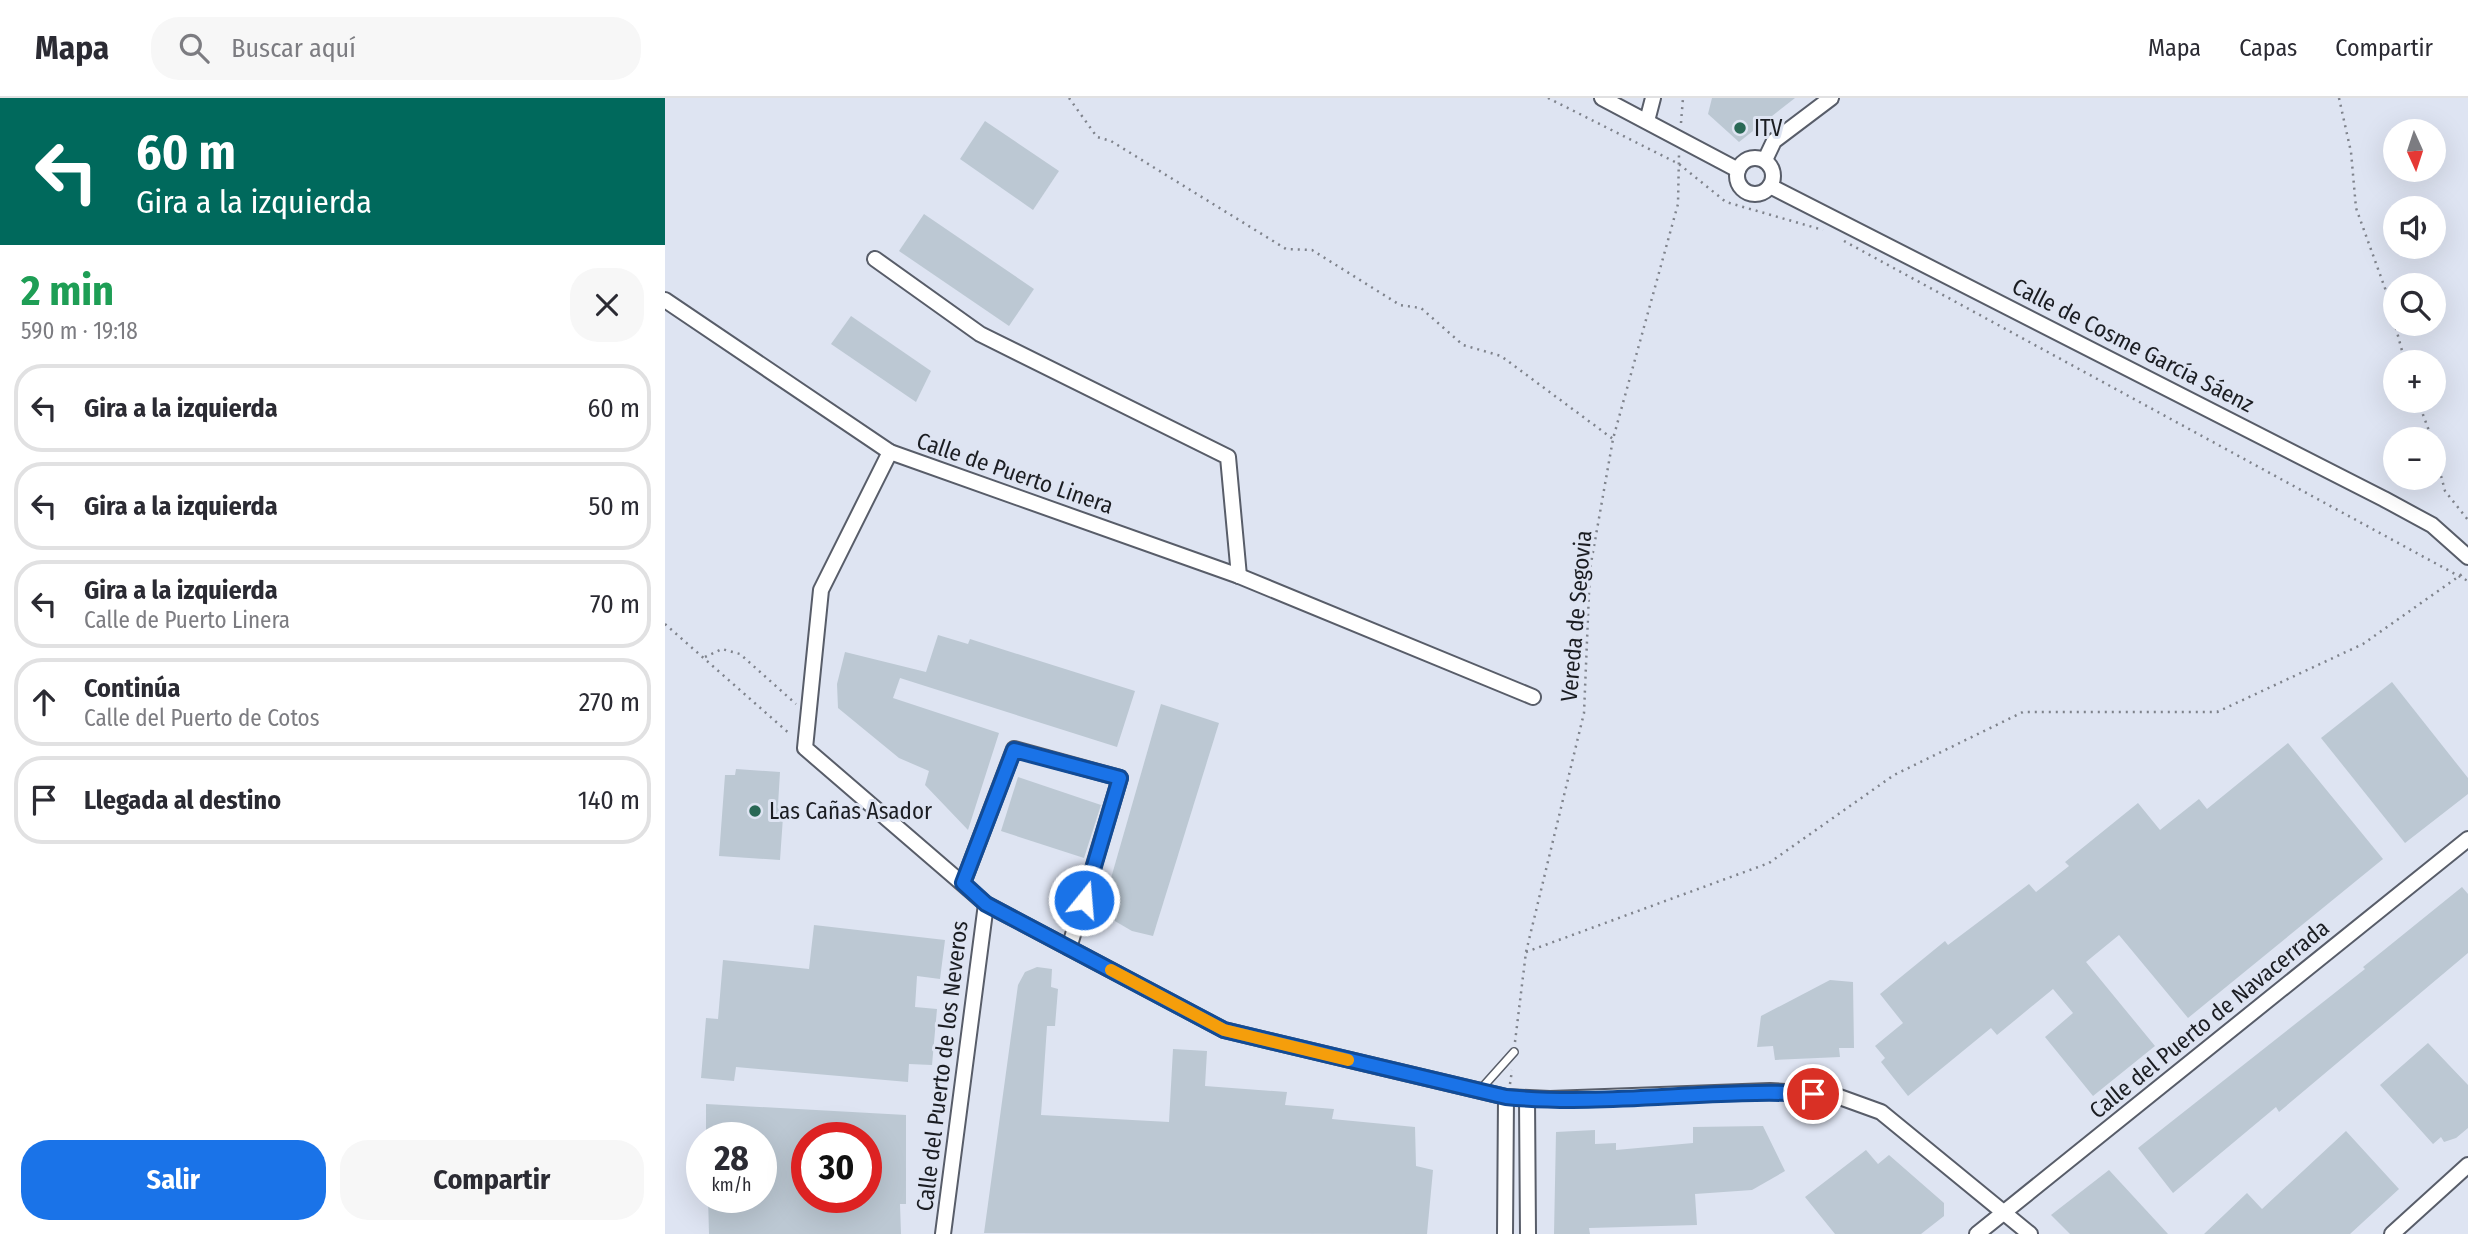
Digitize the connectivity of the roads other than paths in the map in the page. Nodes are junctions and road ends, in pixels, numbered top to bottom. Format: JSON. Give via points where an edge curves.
{"nodes":[{"id":1,"x":1602,"y":98,"type":"edge"},
{"id":2,"x":1653,"y":98,"type":"edge"},
{"id":3,"x":1831,"y":98,"type":"edge"},
{"id":4,"x":1647,"y":121,"type":"junction"},
{"id":5,"x":1765,"y":160,"type":"junction"},
{"id":6,"x":1738,"y":170,"type":"junction"},
{"id":7,"x":1770,"y":186,"type":"junction"},
{"id":8,"x":875,"y":259,"type":"dead end"},
{"id":9,"x":665,"y":300,"type":"edge"},
{"id":10,"x":890,"y":452,"type":"junction"},
{"id":11,"x":2468,"y":557,"type":"edge"},
{"id":12,"x":1239,"y":576,"type":"junction"},
{"id":13,"x":1533,"y":697,"type":"dead end"},
{"id":14,"x":2468,"y":839,"type":"edge"},
{"id":15,"x":963,"y":883,"type":"junction"},
{"id":16,"x":986,"y":904,"type":"junction"},
{"id":17,"x":1069,"y":948,"type":"junction"},
{"id":18,"x":1514,"y":1052,"type":"road end"},
{"id":19,"x":1479,"y":1090,"type":"junction"},
{"id":20,"x":1508,"y":1091,"type":"junction"},
{"id":21,"x":1527,"y":1099,"type":"junction"},
{"id":22,"x":2468,"y":1165,"type":"edge"},
{"id":23,"x":2006,"y":1212,"type":"junction"},
{"id":24,"x":943,"y":1234,"type":"edge"},
{"id":25,"x":1506,"y":1234,"type":"edge"},
{"id":26,"x":1528,"y":1234,"type":"edge"},
{"id":27,"x":1977,"y":1234,"type":"edge"},
{"id":28,"x":2030,"y":1234,"type":"edge"},
{"id":29,"x":2392,"y":1234,"type":"edge"}],
"edges":[{"from":1,"to":4,"type":"street"},
{"from":2,"to":4,"type":"street"},
{"from":3,"to":5,"type":"street","via":[[1774,141]]},
{"from":4,"to":6,"type":"street"},
{"from":5,"to":6,"type":"street","via":[[1748,159]]},
{"from":5,"to":7,"type":"street","via":[[1773,172]]},
{"from":6,"to":7,"type":"street","via":[[1740,186],[1749,193],[1758,194]]},
{"from":7,"to":11,"type":"street","name":"Calle de Cosme García Sáenz","via":[[2384,499],[2432,525]]},
{"from":8,"to":12,"type":"street","via":[[980,334],[1228,457]]},
{"from":9,"to":10,"type":"street"},
{"from":10,"to":12,"type":"street","name":"Calle de Puerto Linera"},
{"from":10,"to":15,"type":"street","name":"Calle de Puerto Linera","via":[[821,590],[806,748]]},
{"from":12,"to":13,"type":"street","name":"Calle de Puerto Linera"},
{"from":14,"to":23,"type":"street","name":"Calle del Puerto de Navacerrada"},
{"from":15,"to":16,"type":"street"},
{"from":15,"to":17,"type":"street","via":[[1014,750],[1120,778]]},
{"from":16,"to":17,"type":"street"},
{"from":16,"to":24,"type":"street","name":"Calle del Puerto de los Neveros"},
{"from":17,"to":19,"type":"street","via":[[1224,1030]]},
{"from":18,"to":19,"type":"lane"},
{"from":19,"to":20,"type":"street"},
{"from":20,"to":21,"type":"street"},
{"from":20,"to":25,"type":"street"},
{"from":21,"to":23,"type":"street","via":[[1770,1091],[1834,1095],[1881,1112]]},
{"from":21,"to":26,"type":"street"},
{"from":22,"to":29,"type":"street"},
{"from":23,"to":27,"type":"street","name":"Calle del Puerto de Navacerrada"},
{"from":23,"to":28,"type":"street"}]}
